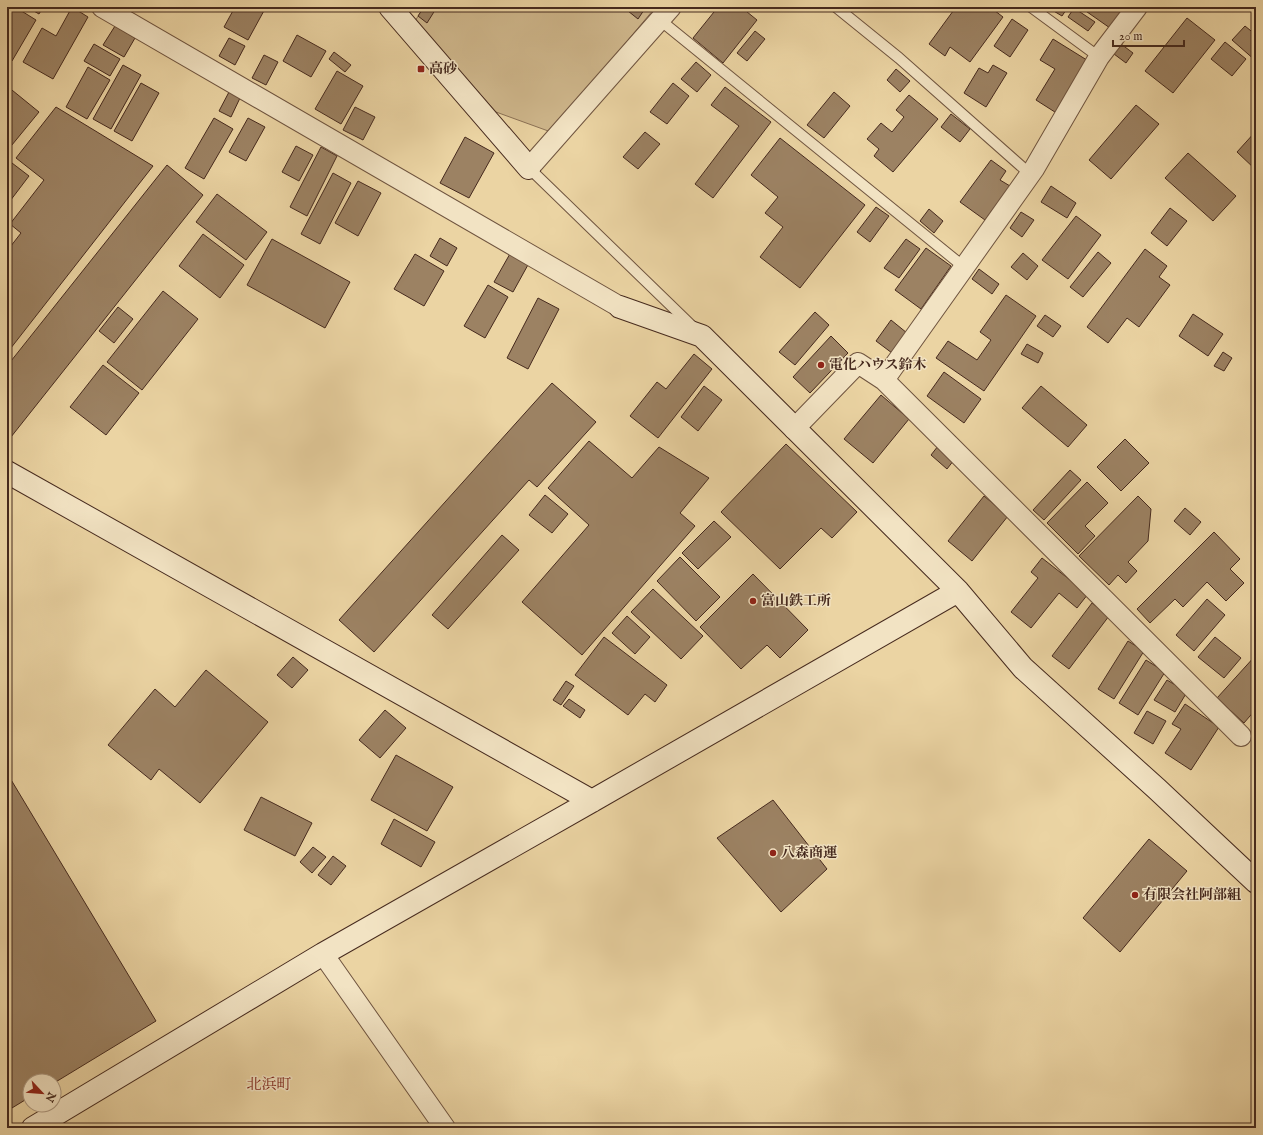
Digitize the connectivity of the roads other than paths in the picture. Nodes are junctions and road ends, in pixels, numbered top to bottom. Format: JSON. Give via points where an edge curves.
{"nodes":[{"id":1,"x":102,"y":7,"type":"edge"},
{"id":2,"x":390,"y":7,"type":"edge"},
{"id":3,"x":836,"y":7,"type":"edge"},
{"id":4,"x":1031,"y":7,"type":"edge"},
{"id":5,"x":1136,"y":7,"type":"edge"},
{"id":6,"x":666,"y":14,"type":"edge"},
{"id":7,"x":1099,"y":58,"type":"junction"},
{"id":8,"x":529,"y":168,"type":"junction"},
{"id":9,"x":1030,"y":174,"type":"junction"},
{"id":10,"x":964,"y":267,"type":"junction"},
{"id":11,"x":620,"y":307,"type":"joint"},
{"id":12,"x":702,"y":336,"type":"junction"},
{"id":13,"x":884,"y":380,"type":"junction"},
{"id":14,"x":794,"y":429,"type":"junction"},
{"id":15,"x":7,"y":472,"type":"edge"},
{"id":16,"x":958,"y":591,"type":"junction"},
{"id":17,"x":1241,"y":736,"type":"dead end"},
{"id":18,"x":592,"y":801,"type":"junction"},
{"id":19,"x":1256,"y":882,"type":"edge"},
{"id":20,"x":322,"y":954,"type":"junction"},
{"id":21,"x":33,"y":1128,"type":"edge"},
{"id":22,"x":445,"y":1128,"type":"edge"}],
"edges":[{"from":1,"to":11,"type":"street"},
{"from":2,"to":8,"type":"street"},
{"from":3,"to":9,"type":"lane"},
{"from":4,"to":7,"type":"lane"},
{"from":5,"to":7,"type":"street"},
{"from":6,"to":8,"type":"street"},
{"from":6,"to":10,"type":"lane"},
{"from":7,"to":9,"type":"street"},
{"from":8,"to":12,"type":"lane"},
{"from":9,"to":10,"type":"street"},
{"from":10,"to":13,"type":"street"},
{"from":11,"to":12,"type":"street"},
{"from":12,"to":14,"type":"street"},
{"from":13,"to":14,"type":"street","via":[[858,363]]},
{"from":13,"to":17,"type":"street"},
{"from":14,"to":16,"type":"street"},
{"from":15,"to":18,"type":"street"},
{"from":16,"to":18,"type":"street"},
{"from":16,"to":19,"type":"street","via":[[1023,668]]},
{"from":18,"to":20,"type":"street"},
{"from":20,"to":21,"type":"street"},
{"from":20,"to":22,"type":"street"}]}
